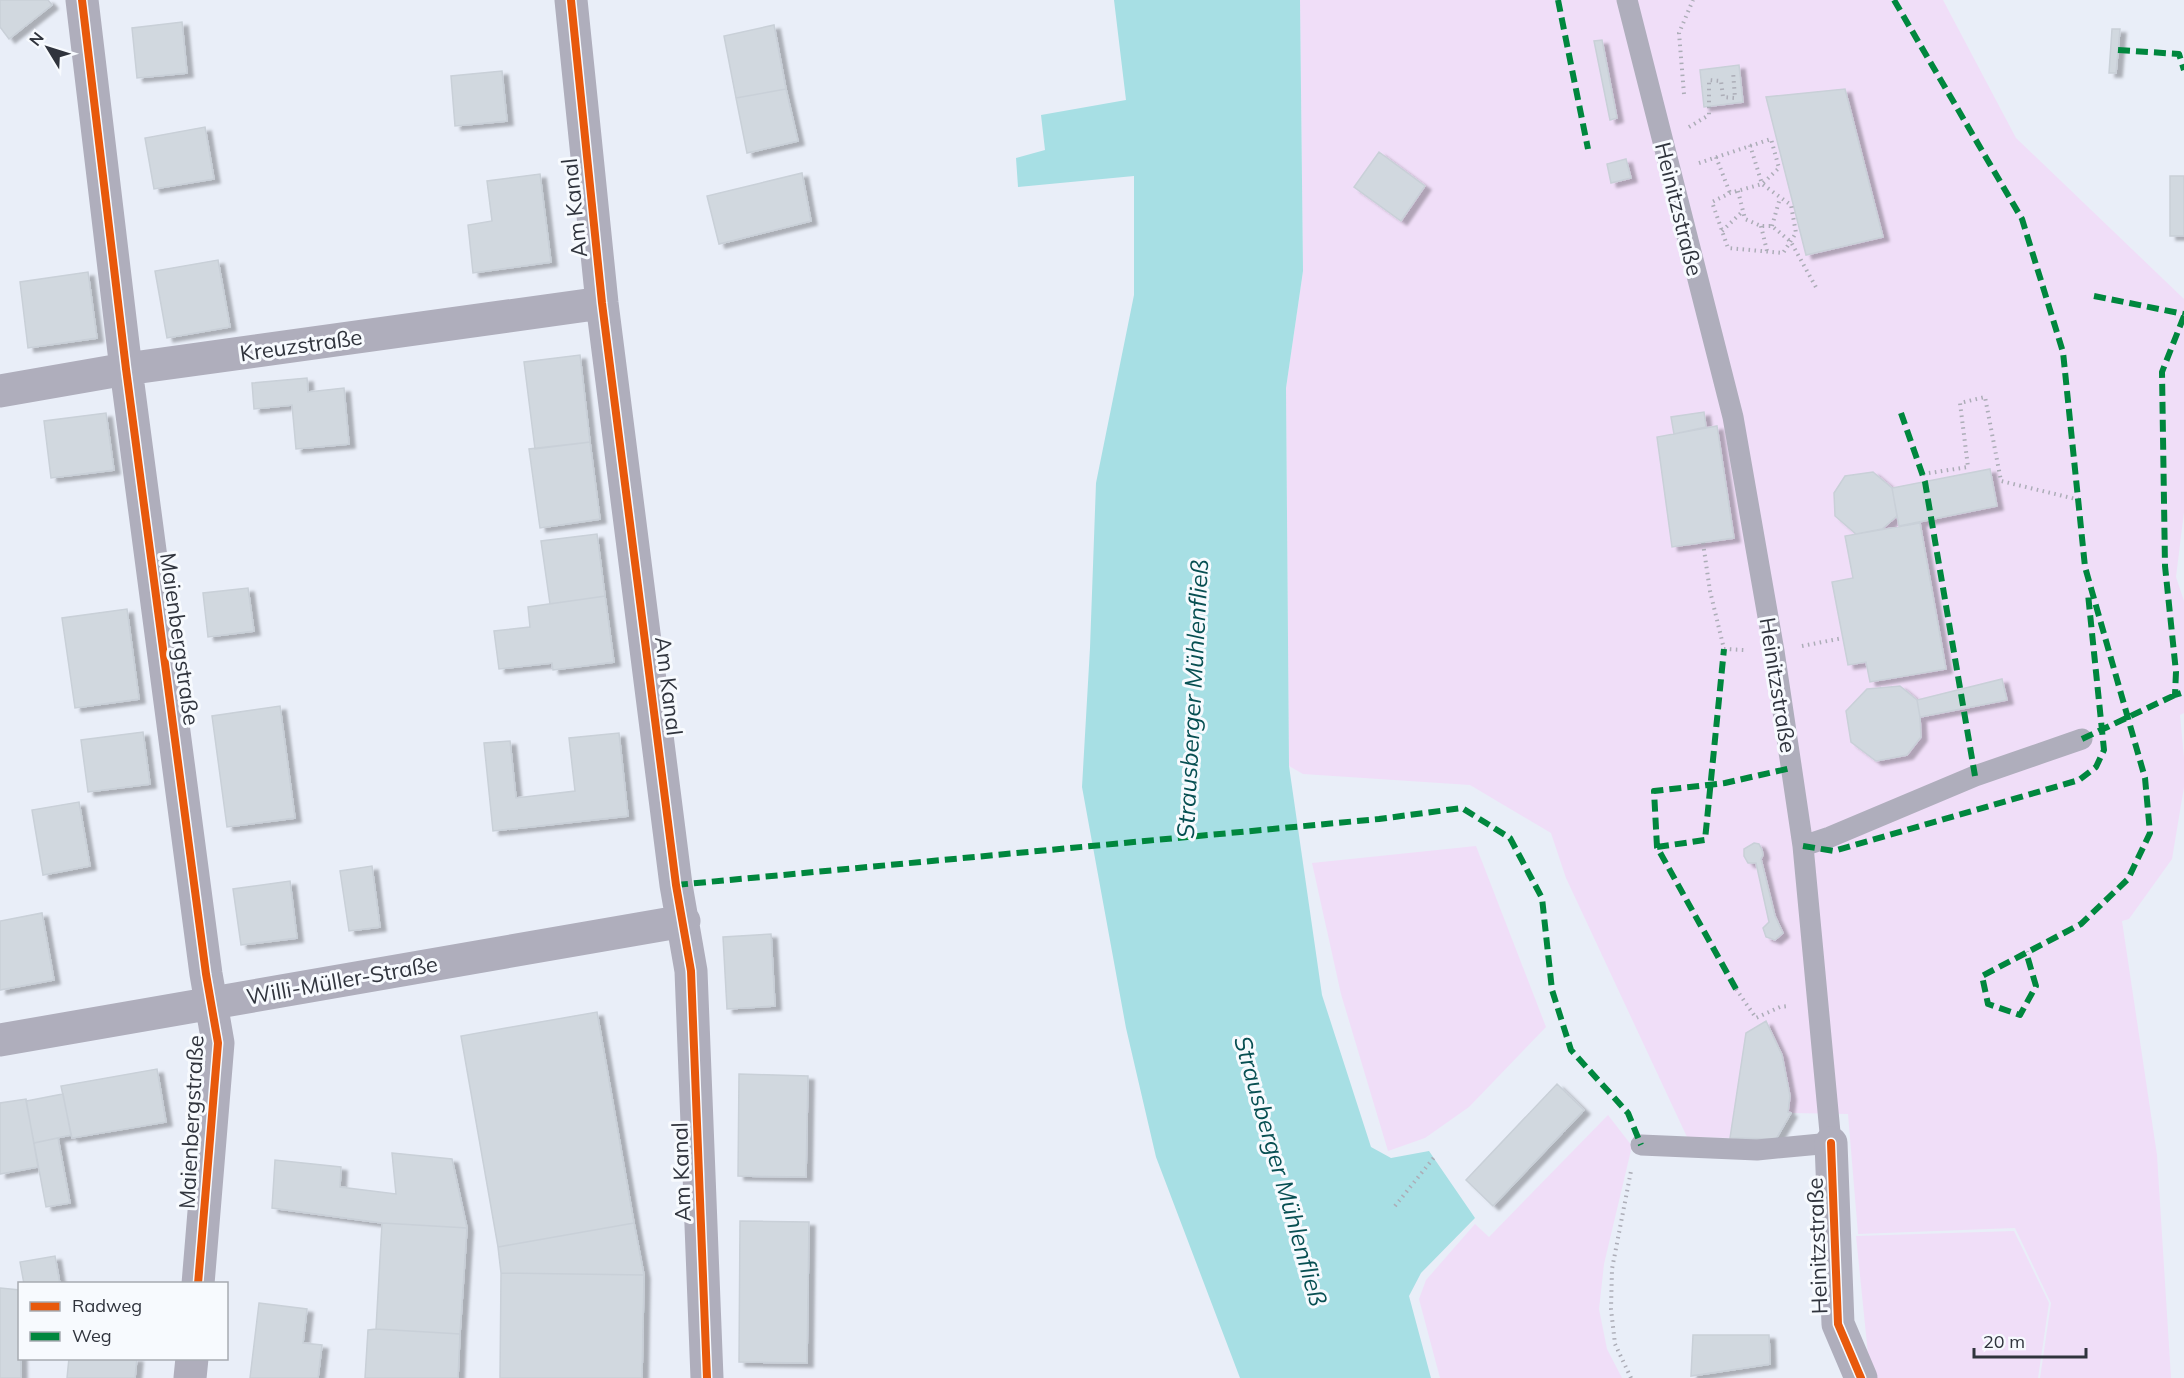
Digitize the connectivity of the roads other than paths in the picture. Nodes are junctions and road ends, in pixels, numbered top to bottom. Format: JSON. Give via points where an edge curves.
{"nodes":[{"id":1,"x":82,"y":0,"type":"edge"},
{"id":2,"x":571,"y":0,"type":"edge"},
{"id":3,"x":1627,"y":0,"type":"edge"},
{"id":4,"x":602,"y":303,"type":"junction"},
{"id":5,"x":126,"y":369,"type":"junction"},
{"id":6,"x":0,"y":391,"type":"edge"},
{"id":7,"x":2082,"y":739,"type":"dead end"},
{"id":8,"x":1803,"y":846,"type":"junction"},
{"id":9,"x":684,"y":921,"type":"junction"},
{"id":10,"x":211,"y":1002,"type":"junction"},
{"id":11,"x":0,"y":1040,"type":"edge"},
{"id":12,"x":1831,"y":1143,"type":"junction"},
{"id":13,"x":1641,"y":1145,"type":"road end"},
{"id":14,"x":198,"y":1282,"type":"edge"},
{"id":15,"x":192,"y":1360,"type":"edge"},
{"id":16,"x":190,"y":1378,"type":"edge"},
{"id":17,"x":707,"y":1378,"type":"edge"},
{"id":18,"x":1861,"y":1378,"type":"edge"}],
"edges":[{"from":1,"to":5,"type":"street","name":"Maienbergstraße"},
{"from":2,"to":4,"type":"street","name":"Am Kanal"},
{"from":3,"to":8,"type":"lane","name":"Heinitzstraße","via":[[1733,417]]},
{"from":4,"to":5,"type":"street","name":"Kreuzstraße"},
{"from":4,"to":9,"type":"street","name":"Am Kanal","via":[[676,885]]},
{"from":5,"to":6,"type":"street","name":"Kreuzstraße"},
{"from":5,"to":10,"type":"street","name":"Maienbergstraße"},
{"from":7,"to":8,"type":"lane"},
{"from":8,"to":12,"type":"lane","name":"Heinitzstraße"},
{"from":9,"to":10,"type":"street","name":"Willi-Müller-Straße"},
{"from":9,"to":17,"type":"street","name":"Am Kanal","via":[[691,971]]},
{"from":10,"to":11,"type":"street","name":"Willi-Müller-Straße"},
{"from":10,"to":14,"type":"street","name":"Maienbergstraße","via":[[218,1044]]},
{"from":12,"to":13,"type":"lane","via":[[1757,1150]]},
{"from":12,"to":18,"type":"street","name":"Heinitzstraße","via":[[1838,1324]]},
{"from":15,"to":16,"type":"street"}]}
